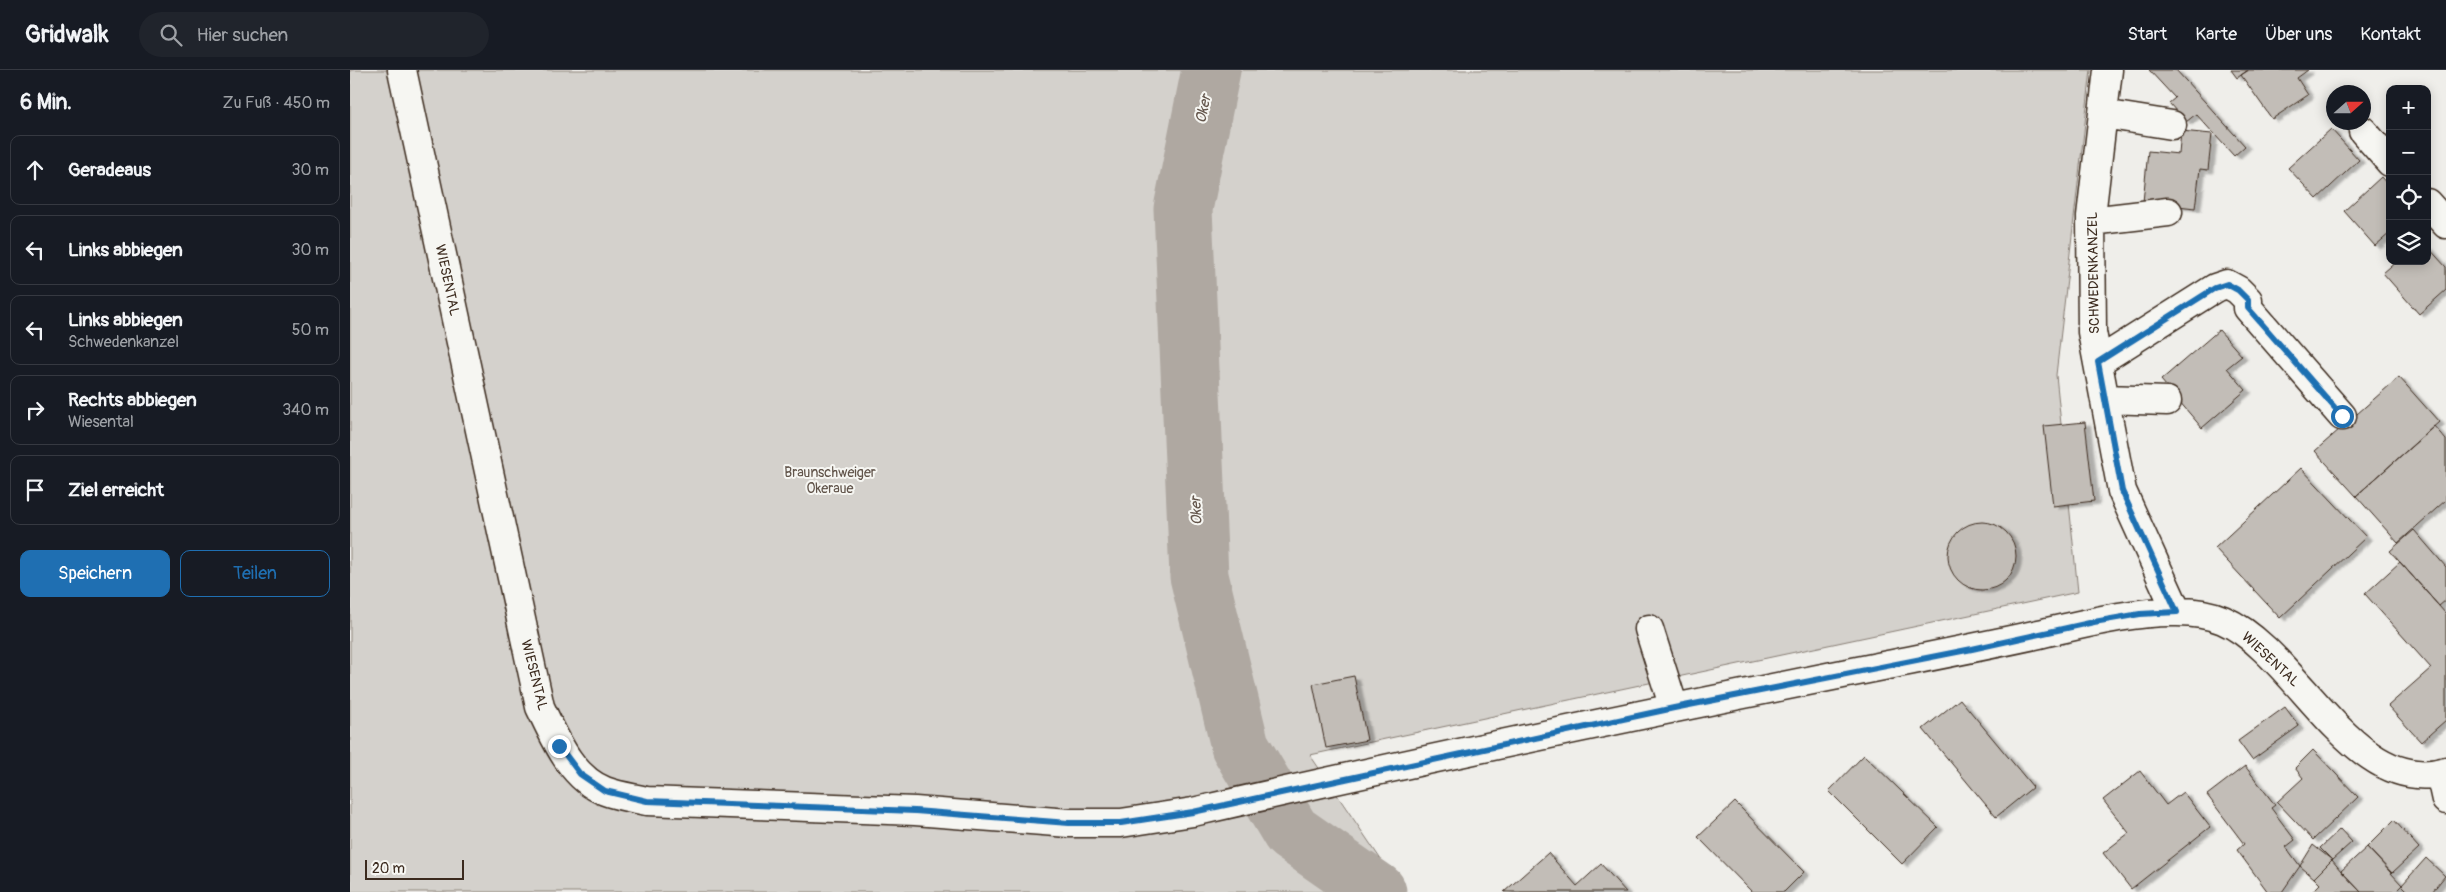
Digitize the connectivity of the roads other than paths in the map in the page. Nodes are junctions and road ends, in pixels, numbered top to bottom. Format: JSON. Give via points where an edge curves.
{"nodes":[{"id":1,"x":402,"y":70,"type":"edge"},
{"id":2,"x":2108,"y":70,"type":"edge"},
{"id":3,"x":2103,"y":114,"type":"junction"},
{"id":4,"x":2172,"y":125,"type":"dead end"},
{"id":5,"x":2363,"y":131,"type":"dead end"},
{"id":6,"x":2386,"y":157,"type":"edge"},
{"id":7,"x":2431,"y":207,"type":"edge"},
{"id":8,"x":2168,"y":212,"type":"dead end"},
{"id":9,"x":2091,"y":221,"type":"junction"},
{"id":10,"x":2446,"y":224,"type":"edge"},
{"id":11,"x":2098,"y":362,"type":"junction"},
{"id":12,"x":2105,"y":399,"type":"junction"},
{"id":13,"x":2167,"y":402,"type":"dead end"},
{"id":14,"x":2342,"y":416,"type":"dead end"},
{"id":15,"x":2177,"y":612,"type":"junction"},
{"id":16,"x":1649,"y":629,"type":"dead end"},
{"id":17,"x":1674,"y":708,"type":"junction"},
{"id":18,"x":2443,"y":772,"type":"edge"},
{"id":19,"x":2446,"y":800,"type":"edge"}],
"edges":[{"from":1,"to":17,"type":"street","name":"WIESENTAL","via":[[540,707],[559,746],[580,774],[605,791],[647,801],[1121,823],[1193,812]]},
{"from":2,"to":3,"type":"street","name":"SCHWEDENKANZEL"},
{"from":3,"to":4,"type":"street"},
{"from":3,"to":9,"type":"street","name":"SCHWEDENKANZEL"},
{"from":5,"to":6,"type":"street"},
{"from":7,"to":10,"type":"street"},
{"from":8,"to":9,"type":"street"},
{"from":9,"to":11,"type":"street","name":"SCHWEDENKANZEL","via":[[2092,332]]},
{"from":11,"to":12,"type":"street","name":"SCHWEDENKANZEL"},
{"from":11,"to":14,"type":"street","via":[[2215,288],[2227,284],[2248,300],[2248,308]]},
{"from":12,"to":13,"type":"street"},
{"from":12,"to":15,"type":"street","name":"SCHWEDENKANZEL","via":[[2122,491]]},
{"from":15,"to":17,"type":"street","name":"WIESENTAL","via":[[2094,622]]},
{"from":15,"to":18,"type":"street","name":"WIESENTAL","via":[[2199,613],[2241,630],[2282,665],[2350,740],[2383,765],[2407,773]]},
{"from":16,"to":17,"type":"street"},
{"from":18,"to":19,"type":"street"}]}
